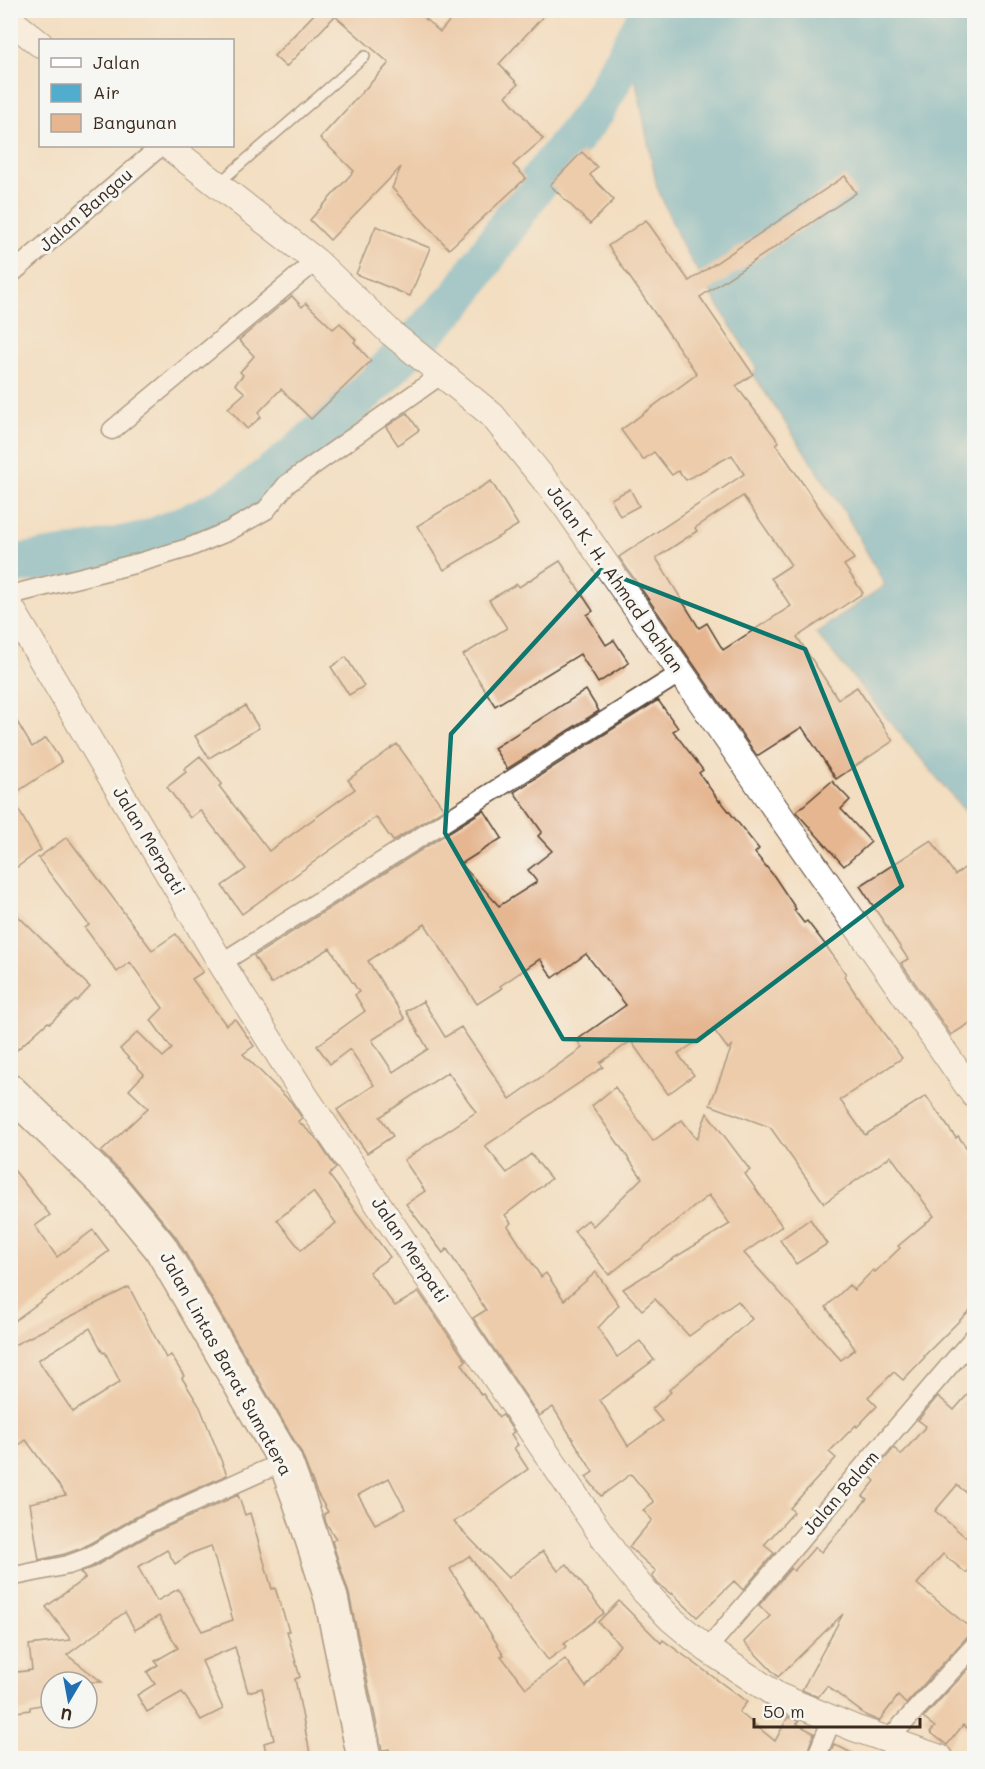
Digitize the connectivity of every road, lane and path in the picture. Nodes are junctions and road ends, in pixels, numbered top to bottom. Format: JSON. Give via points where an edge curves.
{"nodes":[{"id":1,"x":10,"y":20,"type":"edge"},
{"id":2,"x":39,"y":43,"type":"edge"},
{"id":3,"x":365,"y":56,"type":"dead end"},
{"id":4,"x":159,"y":147,"type":"edge"},
{"id":5,"x":169,"y":147,"type":"edge"},
{"id":6,"x":217,"y":184,"type":"junction"},
{"id":7,"x":316,"y":261,"type":"junction"},
{"id":8,"x":10,"y":274,"type":"edge"},
{"id":9,"x":437,"y":370,"type":"junction"},
{"id":10,"x":112,"y":430,"type":"dead end"},
{"id":11,"x":10,"y":595,"type":"edge"},
{"id":12,"x":10,"y":606,"type":"edge"},
{"id":13,"x":682,"y":672,"type":"junction"},
{"id":14,"x":221,"y":963,"type":"junction"},
{"id":15,"x":10,"y":1091,"type":"edge"},
{"id":16,"x":975,"y":1095,"type":"edge"},
{"id":17,"x":975,"y":1337,"type":"edge"},
{"id":18,"x":285,"y":1461,"type":"junction"},
{"id":19,"x":10,"y":1577,"type":"edge"},
{"id":20,"x":975,"y":1646,"type":"edge"},
{"id":21,"x":707,"y":1649,"type":"junction"},
{"id":22,"x":832,"y":1719,"type":"junction"},
{"id":23,"x":888,"y":1740,"type":"junction"},
{"id":24,"x":364,"y":1758,"type":"edge"},
{"id":25,"x":816,"y":1758,"type":"edge"},
{"id":26,"x":940,"y":1758,"type":"edge"}],
"edges":[{"from":1,"to":2,"type":"street"},
{"from":3,"to":6,"type":"lane"},
{"from":4,"to":8,"type":"street","name":"Jalan Bangau"},
{"from":5,"to":6,"type":"street","name":"Jalan K. H. Ahmad Dahlan"},
{"from":6,"to":7,"type":"street","name":"Jalan K. H. Ahmad Dahlan"},
{"from":7,"to":9,"type":"street","name":"Jalan K. H. Ahmad Dahlan","via":[[391,333]]},
{"from":7,"to":10,"type":"street"},
{"from":9,"to":11,"type":"street","via":[[286,484],[267,510],[229,531],[138,564]]},
{"from":9,"to":13,"type":"street","name":"Jalan K. H. Ahmad Dahlan","via":[[492,415],[551,487]]},
{"from":12,"to":14,"type":"street","name":"Jalan Merpati"},
{"from":13,"to":14,"type":"street"},
{"from":13,"to":16,"type":"street","name":"Jalan K. H. Ahmad Dahlan"},
{"from":14,"to":21,"type":"street","name":"Jalan Merpati","via":[[305,1096],[618,1559],[670,1619]]},
{"from":15,"to":18,"type":"highway","name":"Jalan Lintas Barat Sumatera","via":[[114,1191],[160,1247]]},
{"from":17,"to":21,"type":"street","name":"Jalan Balam"},
{"from":18,"to":19,"type":"street","via":[[148,1523],[87,1558]]},
{"from":18,"to":24,"type":"highway","name":"Jalan Lintas Barat Sumatera","via":[[331,1598]]},
{"from":20,"to":23,"type":"street"},
{"from":21,"to":22,"type":"street","name":"Jalan Merpati","via":[[778,1696]]},
{"from":22,"to":23,"type":"street","name":"Jalan Merpati"},
{"from":22,"to":25,"type":"street"},
{"from":23,"to":26,"type":"street","name":"Jalan Merpati"}]}
